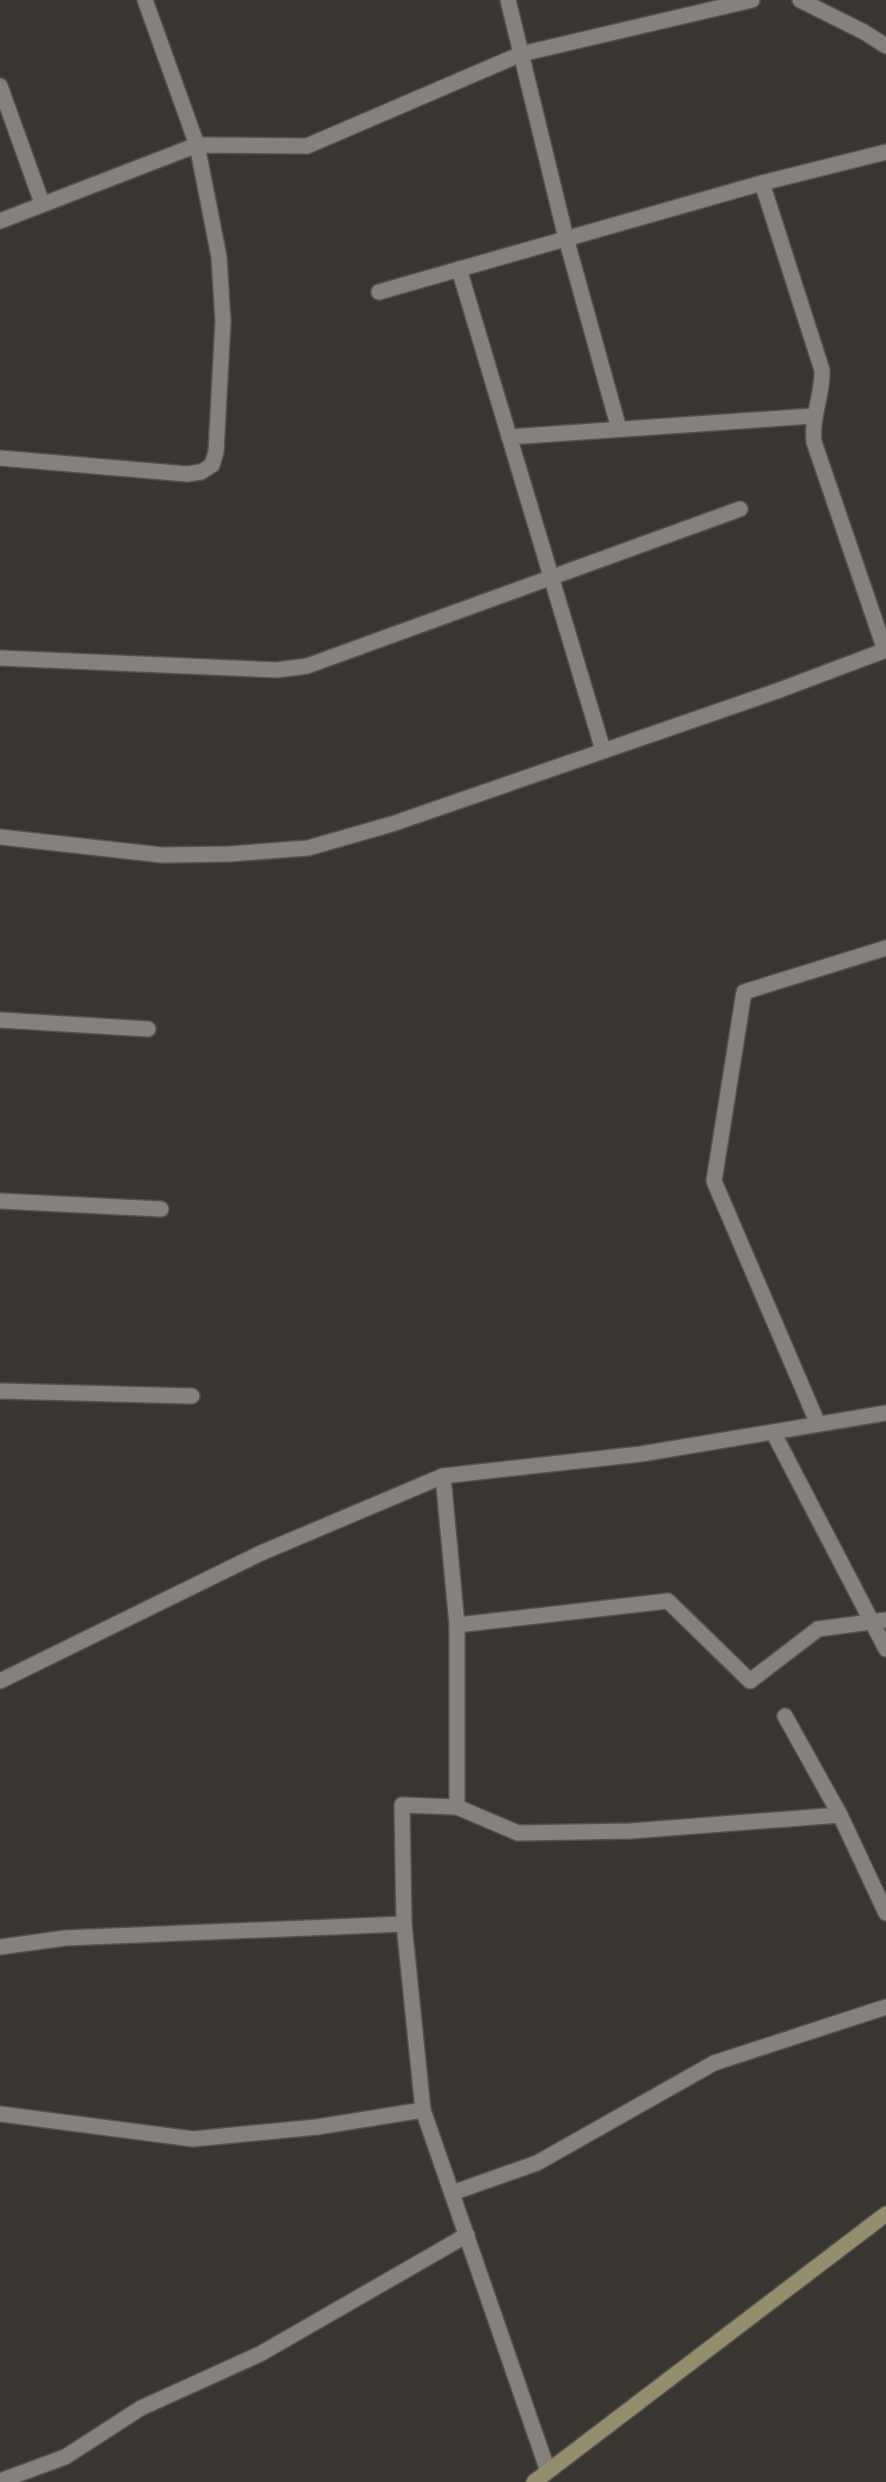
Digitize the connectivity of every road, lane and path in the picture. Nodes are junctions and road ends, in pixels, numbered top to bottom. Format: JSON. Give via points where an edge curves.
{"nodes":[{"id":1,"x":145,"y":0,"type":"edge"},
{"id":2,"x":508,"y":0,"type":"edge"},
{"id":3,"x":752,"y":0,"type":"edge"},
{"id":4,"x":800,"y":0,"type":"edge"},
{"id":5,"x":886,"y":46,"type":"edge"},
{"id":6,"x":521,"y":54,"type":"junction"},
{"id":7,"x":0,"y":86,"type":"edge"},
{"id":8,"x":197,"y":145,"type":"junction"},
{"id":9,"x":886,"y":152,"type":"edge"},
{"id":10,"x":762,"y":183,"type":"junction"},
{"id":11,"x":42,"y":202,"type":"junction"},
{"id":12,"x":0,"y":220,"type":"edge"},
{"id":13,"x":566,"y":238,"type":"junction"},
{"id":14,"x":459,"y":269,"type":"junction"},
{"id":15,"x":379,"y":292,"type":"dead end"},
{"id":16,"x":813,"y":416,"type":"junction"},
{"id":17,"x":619,"y":429,"type":"junction"},
{"id":18,"x":509,"y":437,"type":"junction"},
{"id":19,"x":0,"y":458,"type":"edge"},
{"id":20,"x":740,"y":508,"type":"dead end"},
{"id":21,"x":552,"y":577,"type":"junction"},
{"id":22,"x":886,"y":650,"type":"edge"},
{"id":23,"x":0,"y":657,"type":"edge"},
{"id":24,"x":603,"y":750,"type":"junction"},
{"id":25,"x":0,"y":837,"type":"edge"},
{"id":26,"x":886,"y":948,"type":"edge"},
{"id":27,"x":0,"y":1020,"type":"edge"},
{"id":28,"x":148,"y":1029,"type":"dead end"},
{"id":29,"x":0,"y":1201,"type":"edge"},
{"id":30,"x":161,"y":1209,"type":"dead end"},
{"id":31,"x":0,"y":1391,"type":"edge"},
{"id":32,"x":192,"y":1396,"type":"dead end"},
{"id":33,"x":886,"y":1413,"type":"edge"},
{"id":34,"x":818,"y":1424,"type":"junction"},
{"id":35,"x":773,"y":1432,"type":"junction"},
{"id":36,"x":443,"y":1476,"type":"junction"},
{"id":37,"x":880,"y":1622,"type":"edge"},
{"id":38,"x":457,"y":1625,"type":"junction"},
{"id":39,"x":886,"y":1649,"type":"edge"},
{"id":40,"x":0,"y":1681,"type":"edge"},
{"id":41,"x":784,"y":1716,"type":"dead end"},
{"id":42,"x":457,"y":1807,"type":"junction"},
{"id":43,"x":840,"y":1815,"type":"junction"},
{"id":44,"x":886,"y":1913,"type":"edge"},
{"id":45,"x":404,"y":1924,"type":"junction"},
{"id":46,"x":0,"y":1947,"type":"edge"},
{"id":47,"x":886,"y":2007,"type":"edge"},
{"id":48,"x":423,"y":2110,"type":"junction"},
{"id":49,"x":0,"y":2114,"type":"edge"},
{"id":50,"x":452,"y":2193,"type":"junction"},
{"id":51,"x":886,"y":2214,"type":"edge"},
{"id":52,"x":467,"y":2235,"type":"junction"},
{"id":53,"x":548,"y":2471,"type":"junction"},
{"id":54,"x":0,"y":2481,"type":"edge"},
{"id":55,"x":534,"y":2482,"type":"edge"}],
"edges":[{"from":1,"to":8,"type":"street"},
{"from":2,"to":6,"type":"street"},
{"from":3,"to":6,"type":"street"},
{"from":4,"to":5,"type":"street"},
{"from":6,"to":8,"type":"street","via":[[307,146]]},
{"from":6,"to":13,"type":"street"},
{"from":7,"to":11,"type":"street"},
{"from":8,"to":11,"type":"street"},
{"from":8,"to":19,"type":"street","via":[[219,257],[223,321],[212,465],[187,474]]},
{"from":9,"to":10,"type":"street"},
{"from":10,"to":13,"type":"street"},
{"from":10,"to":16,"type":"street","via":[[822,370],[823,382]]},
{"from":11,"to":12,"type":"street"},
{"from":13,"to":14,"type":"street"},
{"from":13,"to":17,"type":"street"},
{"from":14,"to":15,"type":"street"},
{"from":14,"to":18,"type":"street"},
{"from":16,"to":17,"type":"street"},
{"from":16,"to":22,"type":"street","via":[[814,442]]},
{"from":17,"to":18,"type":"street"},
{"from":18,"to":21,"type":"street"},
{"from":20,"to":21,"type":"street"},
{"from":21,"to":23,"type":"street","via":[[307,666],[277,670]]},
{"from":21,"to":24,"type":"street"},
{"from":22,"to":24,"type":"street"},
{"from":24,"to":25,"type":"street","via":[[392,824],[308,848],[162,855]]},
{"from":26,"to":34,"type":"street","via":[[744,992],[714,1181]]},
{"from":27,"to":28,"type":"street"},
{"from":29,"to":30,"type":"street"},
{"from":31,"to":32,"type":"street"},
{"from":33,"to":34,"type":"street"},
{"from":34,"to":35,"type":"street"},
{"from":35,"to":36,"type":"street","via":[[641,1454]]},
{"from":35,"to":37,"type":"street"},
{"from":36,"to":38,"type":"street"},
{"from":36,"to":40,"type":"street","via":[[261,1553]]},
{"from":37,"to":38,"type":"street","via":[[818,1629],[750,1681],[668,1601]]},
{"from":37,"to":39,"type":"street"},
{"from":38,"to":42,"type":"street"},
{"from":41,"to":43,"type":"street"},
{"from":42,"to":43,"type":"street","via":[[518,1833],[631,1831]]},
{"from":42,"to":45,"type":"street","via":[[402,1805]]},
{"from":43,"to":44,"type":"street"},
{"from":45,"to":46,"type":"street","via":[[65,1938]]},
{"from":45,"to":48,"type":"street"},
{"from":47,"to":50,"type":"street","via":[[714,2063],[537,2163]]},
{"from":48,"to":49,"type":"street","via":[[317,2127],[193,2139]]},
{"from":48,"to":50,"type":"street"},
{"from":50,"to":52,"type":"street"},
{"from":51,"to":53,"type":"main road"},
{"from":52,"to":53,"type":"street"},
{"from":52,"to":54,"type":"street","via":[[260,2354],[141,2408],[65,2457]]},
{"from":53,"to":55,"type":"main road"}]}
